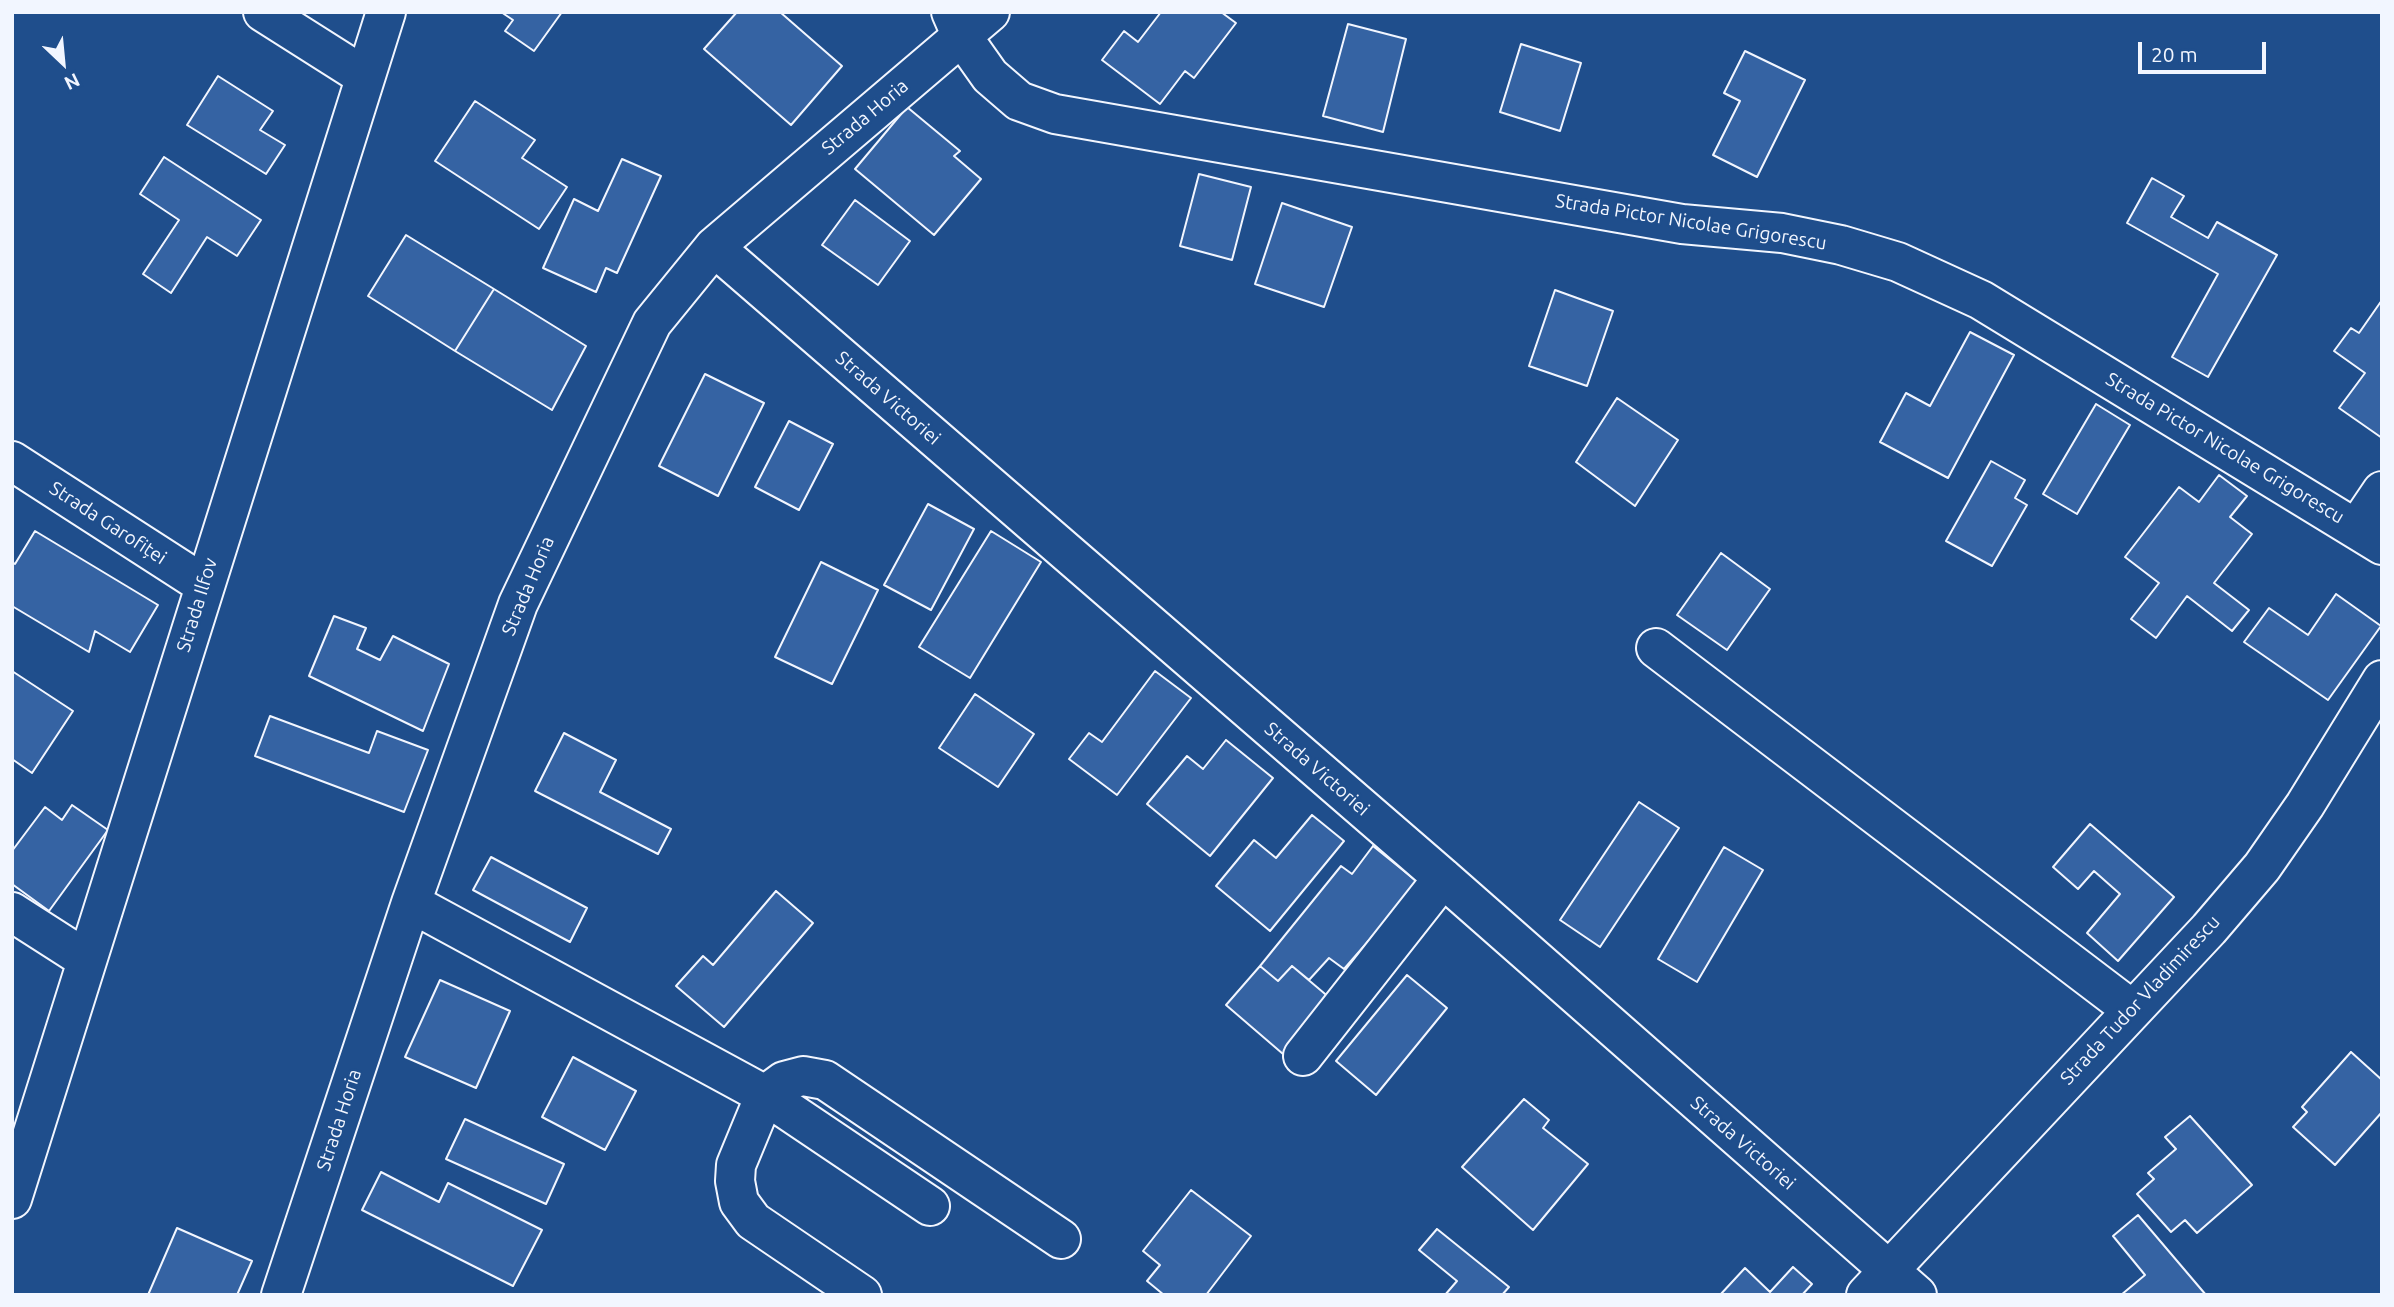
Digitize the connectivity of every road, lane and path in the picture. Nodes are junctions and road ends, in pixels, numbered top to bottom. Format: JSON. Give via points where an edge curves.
{"nodes":[{"id":1,"x":263,"y":12,"type":"edge"},
{"id":2,"x":386,"y":12,"type":"edge"},
{"id":3,"x":967,"y":20,"type":"edge"},
{"id":4,"x":364,"y":76,"type":"junction"},
{"id":5,"x":713,"y":247,"type":"junction"},
{"id":6,"x":12,"y":461,"type":"edge"},
{"id":7,"x":2382,"y":491,"type":"edge"},
{"id":8,"x":2369,"y":537,"type":"edge"},
{"id":9,"x":203,"y":584,"type":"junction"},
{"id":10,"x":1656,"y":648,"type":"dead end"},
{"id":11,"x":2382,"y":680,"type":"edge"},
{"id":12,"x":1443,"y":878,"type":"junction"},
{"id":13,"x":411,"y":903,"type":"junction"},
{"id":14,"x":12,"y":912,"type":"edge"},
{"id":15,"x":87,"y":960,"type":"junction"},
{"id":16,"x":2131,"y":1009,"type":"junction"},
{"id":17,"x":1303,"y":1056,"type":"dead end"},
{"id":18,"x":765,"y":1095,"type":"junction"},
{"id":19,"x":12,"y":1199,"type":"edge"},
{"id":20,"x":930,"y":1206,"type":"dead end"},
{"id":21,"x":1061,"y":1239,"type":"dead end"},
{"id":22,"x":1877,"y":1282,"type":"edge"},
{"id":23,"x":281,"y":1295,"type":"edge"},
{"id":24,"x":862,"y":1295,"type":"edge"},
{"id":25,"x":1917,"y":1295,"type":"edge"}],
"edges":[{"from":1,"to":4,"type":"street"},
{"from":2,"to":4,"type":"street","name":"Strada Ilfov"},
{"from":3,"to":5,"type":"street","name":"Strada Horia"},
{"from":3,"to":8,"type":"street","name":"Strada Pictor Nicolae Grigorescu","via":[[990,76],[1019,101],[1055,114],[1682,224],[1782,233],[1898,262],[1981,300]]},
{"from":4,"to":9,"type":"street","name":"Strada Ilfov"},
{"from":5,"to":12,"type":"street","name":"Strada Victoriei"},
{"from":5,"to":13,"type":"street","name":"Strada Horia","via":[[652,323],[517,604]]},
{"from":6,"to":9,"type":"street","name":"Strada Garofiței"},
{"from":7,"to":8,"type":"street"},
{"from":9,"to":15,"type":"street","name":"Strada Ilfov"},
{"from":10,"to":16,"type":"street"},
{"from":11,"to":16,"type":"street","name":"Strada Tudor Vladimirescu","via":[[2262,867]]},
{"from":12,"to":17,"type":"street"},
{"from":12,"to":22,"type":"street","name":"Strada Victoriei"},
{"from":13,"to":18,"type":"street"},
{"from":13,"to":23,"type":"street","name":"Strada Horia"},
{"from":14,"to":15,"type":"street"},
{"from":15,"to":19,"type":"street","name":"Strada Ilfov"},
{"from":16,"to":22,"type":"street","name":"Strada Tudor Vladimirescu"},
{"from":18,"to":20,"type":"street"},
{"from":18,"to":21,"type":"street","via":[[784,1081],[803,1076],[825,1080]]},
{"from":18,"to":24,"type":"street","via":[[736,1165],[739,1202],[752,1221]]},
{"from":22,"to":25,"type":"street","name":"Strada Victoriei"}]}
